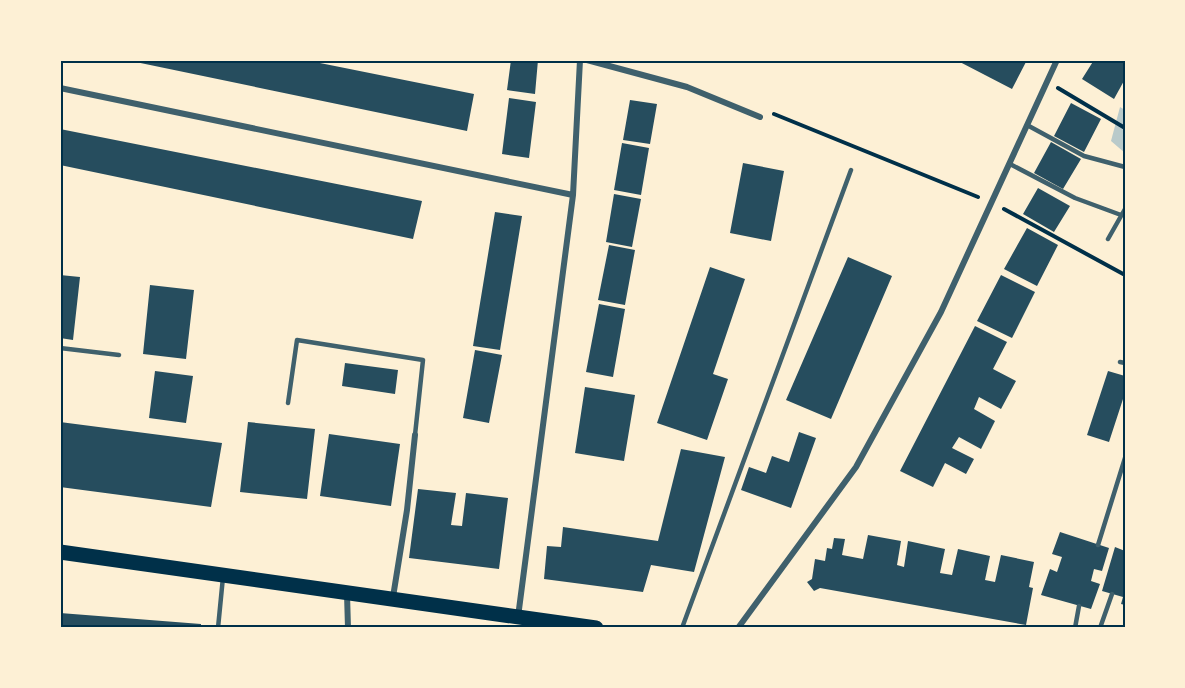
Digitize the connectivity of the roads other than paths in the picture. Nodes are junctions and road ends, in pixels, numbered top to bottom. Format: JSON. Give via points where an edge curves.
{"nodes":[{"id":1,"x":580,"y":60,"type":"edge"},
{"id":2,"x":587,"y":60,"type":"edge"},
{"id":3,"x":1057,"y":60,"type":"edge"},
{"id":4,"x":60,"y":88,"type":"edge"},
{"id":5,"x":760,"y":117,"type":"dead end"},
{"id":6,"x":1028,"y":125,"type":"junction"},
{"id":7,"x":1010,"y":164,"type":"junction"},
{"id":8,"x":1125,"y":167,"type":"edge"},
{"id":9,"x":851,"y":170,"type":"dead end"},
{"id":10,"x":573,"y":195,"type":"junction"},
{"id":11,"x":1125,"y":209,"type":"edge"},
{"id":12,"x":1121,"y":215,"type":"junction"},
{"id":13,"x":1108,"y":239,"type":"dead end"},
{"id":14,"x":60,"y":348,"type":"edge"},
{"id":15,"x":119,"y":355,"type":"dead end"},
{"id":16,"x":288,"y":403,"type":"dead end"},
{"id":17,"x":415,"y":435,"type":"joint"},
{"id":18,"x":1125,"y":458,"type":"edge"},
{"id":19,"x":1098,"y":545,"type":"dead end"},
{"id":20,"x":60,"y":552,"type":"edge"},
{"id":21,"x":223,"y":575,"type":"junction"},
{"id":22,"x":347,"y":593,"type":"junction"},
{"id":23,"x":1112,"y":594,"type":"dead end"},
{"id":24,"x":393,"y":600,"type":"junction"},
{"id":25,"x":1079,"y":606,"type":"dead end"},
{"id":26,"x":518,"y":617,"type":"junction"},
{"id":27,"x":218,"y":628,"type":"edge"},
{"id":28,"x":348,"y":628,"type":"edge"},
{"id":29,"x":596,"y":628,"type":"edge"},
{"id":30,"x":682,"y":628,"type":"edge"},
{"id":31,"x":738,"y":628,"type":"edge"},
{"id":32,"x":1075,"y":628,"type":"edge"},
{"id":33,"x":1100,"y":628,"type":"edge"}],
"edges":[{"from":1,"to":10,"type":"street"},
{"from":2,"to":5,"type":"street","via":[[687,87]]},
{"from":3,"to":6,"type":"street"},
{"from":4,"to":10,"type":"street"},
{"from":6,"to":7,"type":"street"},
{"from":6,"to":8,"type":"lane","via":[[1084,156]]},
{"from":7,"to":12,"type":"lane","via":[[1075,198]]},
{"from":7,"to":31,"type":"street","via":[[941,312],[856,466]]},
{"from":9,"to":30,"type":"lane"},
{"from":10,"to":26,"type":"street"},
{"from":11,"to":12,"type":"lane"},
{"from":12,"to":13,"type":"lane"},
{"from":14,"to":15,"type":"lane"},
{"from":16,"to":17,"type":"lane","via":[[297,340],[423,360]]},
{"from":17,"to":24,"type":"street"},
{"from":18,"to":19,"type":"lane"},
{"from":20,"to":21,"type":"main road"},
{"from":21,"to":22,"type":"main road"},
{"from":21,"to":27,"type":"lane"},
{"from":22,"to":24,"type":"main road"},
{"from":22,"to":28,"type":"street"},
{"from":23,"to":33,"type":"lane"},
{"from":24,"to":26,"type":"main road"},
{"from":25,"to":32,"type":"lane"},
{"from":26,"to":29,"type":"main road"}]}
